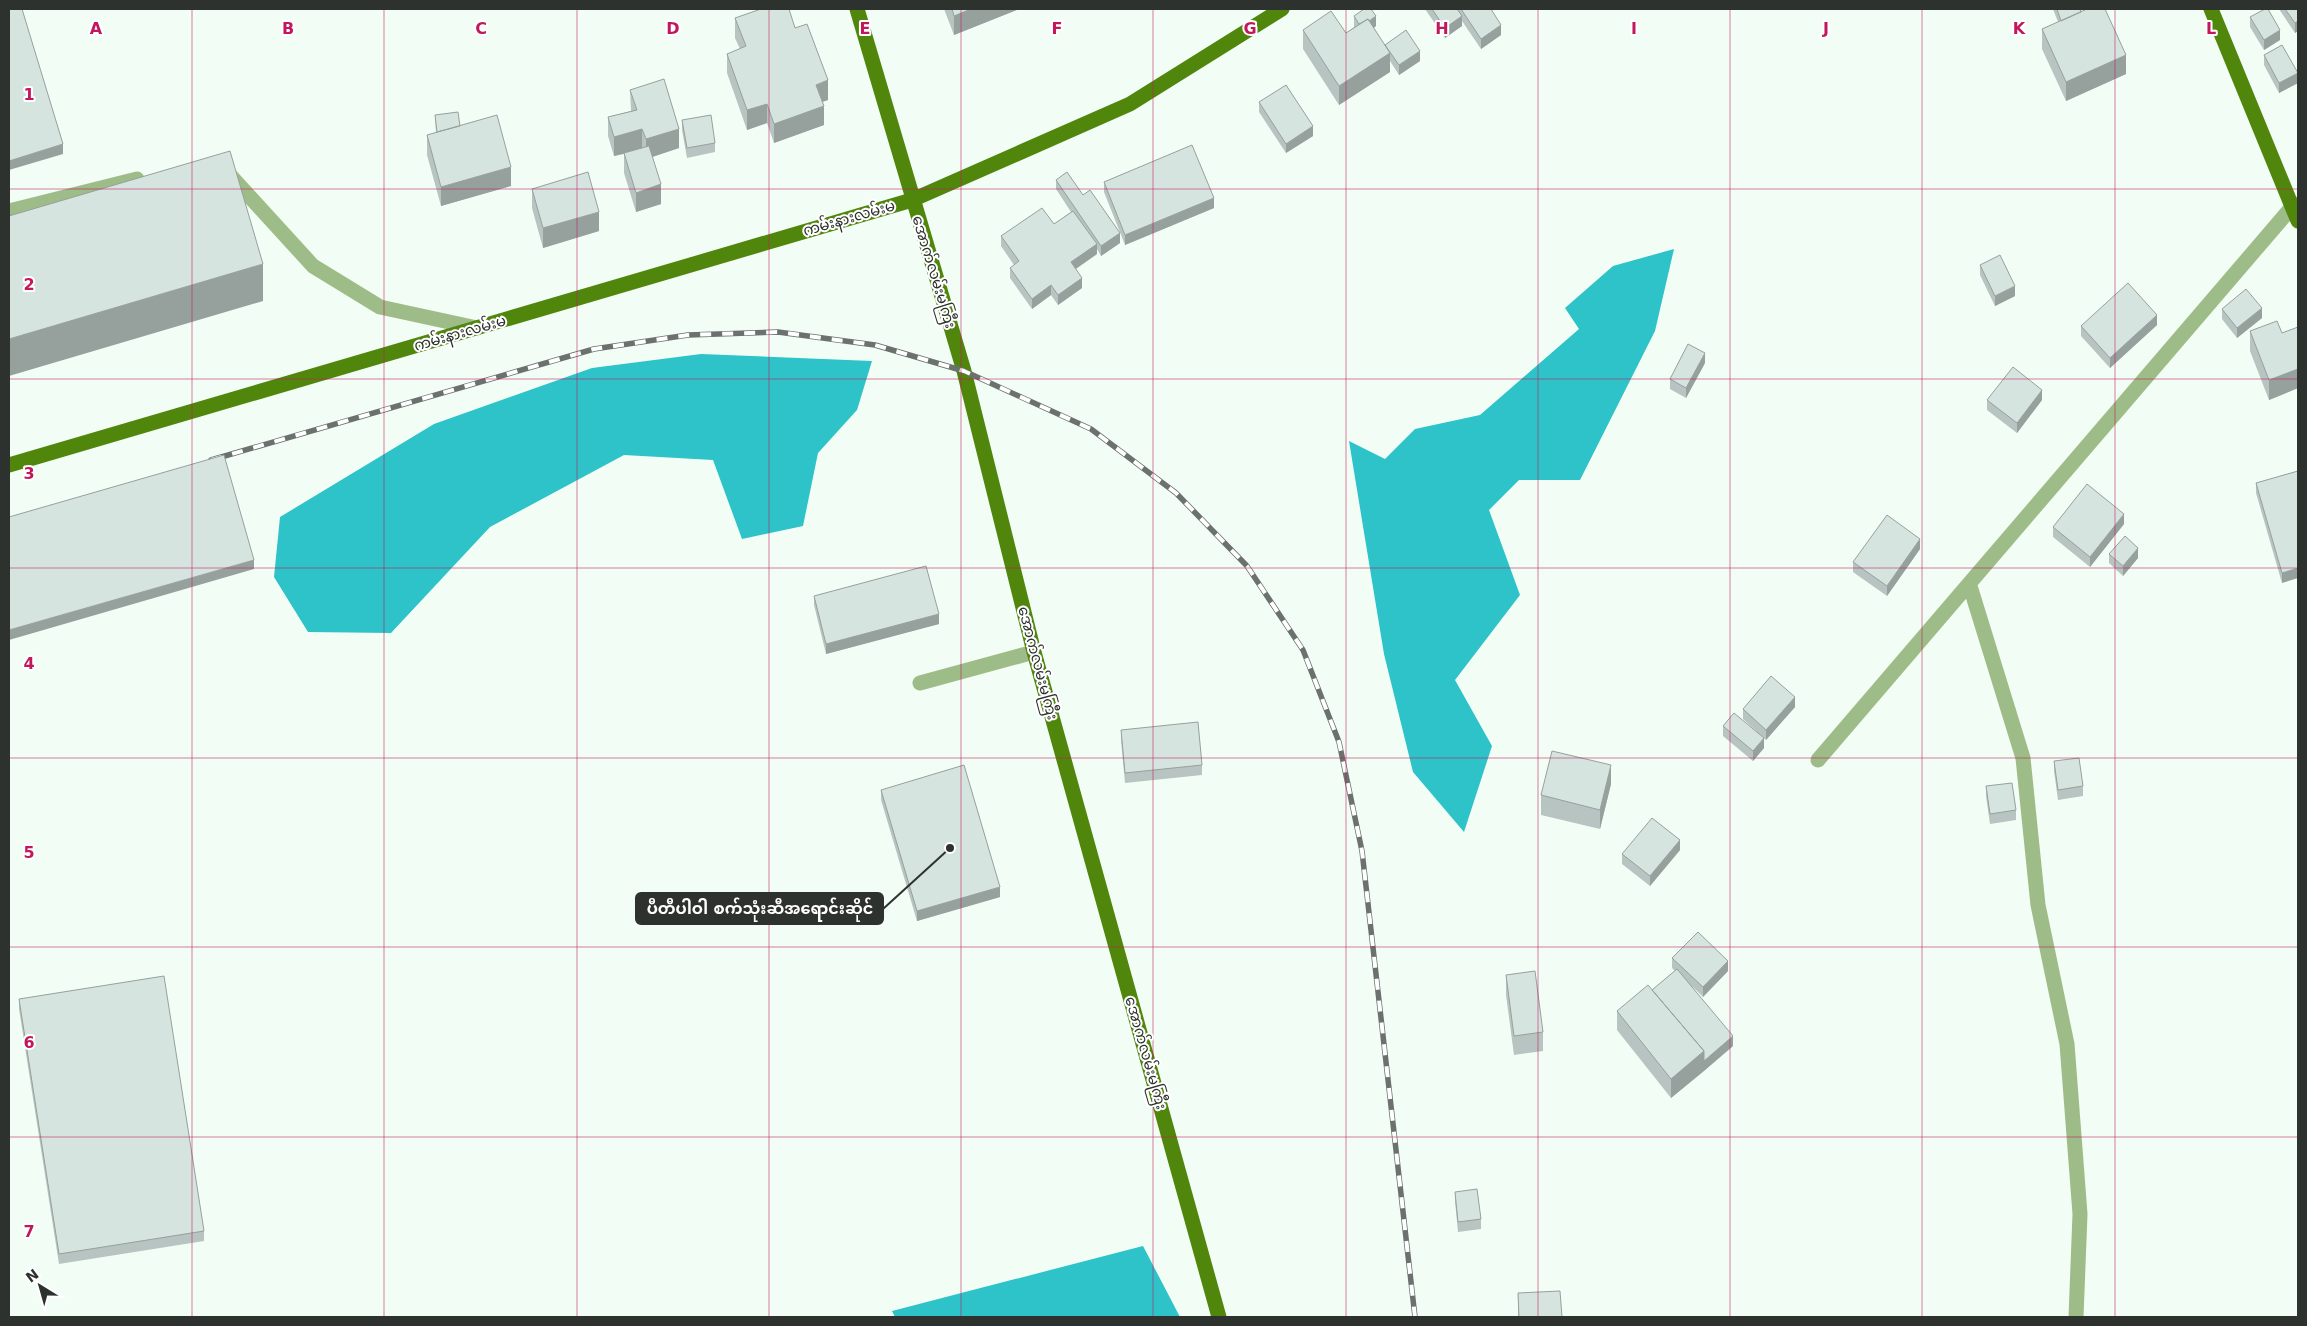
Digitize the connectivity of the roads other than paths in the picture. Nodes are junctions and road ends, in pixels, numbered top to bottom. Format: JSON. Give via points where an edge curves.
{"nodes":[{"id":1,"x":856,"y":9,"type":"edge"},
{"id":2,"x":1282,"y":9,"type":"edge"},
{"id":3,"x":2211,"y":9,"type":"edge"},
{"id":4,"x":210,"y":175,"type":"edge"},
{"id":5,"x":151,"y":178,"type":"edge"},
{"id":6,"x":912,"y":200,"type":"junction"},
{"id":7,"x":9,"y":211,"type":"edge"},
{"id":8,"x":2296,"y":211,"type":"edge"},
{"id":9,"x":477,"y":328,"type":"junction"},
{"id":10,"x":9,"y":465,"type":"edge"},
{"id":11,"x":1970,"y":586,"type":"junction"},
{"id":12,"x":1034,"y":652,"type":"junction"},
{"id":13,"x":920,"y":683,"type":"dead end"},
{"id":14,"x":1818,"y":760,"type":"dead end"},
{"id":15,"x":1219,"y":1317,"type":"edge"},
{"id":16,"x":2076,"y":1317,"type":"edge"}],
"edges":[{"from":1,"to":6,"type":"main road","name":"အောက်လမ်းမကြီး"},
{"from":2,"to":6,"type":"main road","name":"ကမ်းနားလမ်းမ","via":[[1130,104]]},
{"from":3,"to":8,"type":"main road"},
{"from":4,"to":9,"type":"street","via":[[229,174],[313,266],[380,307]]},
{"from":5,"to":7,"type":"street"},
{"from":6,"to":9,"type":"main road","name":"ကမ်းနားလမ်းမ"},
{"from":6,"to":12,"type":"main road","name":"အောက်လမ်းမကြီး","via":[[964,371]]},
{"from":8,"to":11,"type":"street"},
{"from":9,"to":10,"type":"main road","name":"ကမ်းနားလမ်းမ"},
{"from":11,"to":14,"type":"street"},
{"from":11,"to":16,"type":"street","via":[[2023,758],[2038,905],[2067,1044],[2080,1214]]},
{"from":12,"to":13,"type":"street"},
{"from":12,"to":15,"type":"main road","name":"အောက်လမ်းမကြီး"}]}
